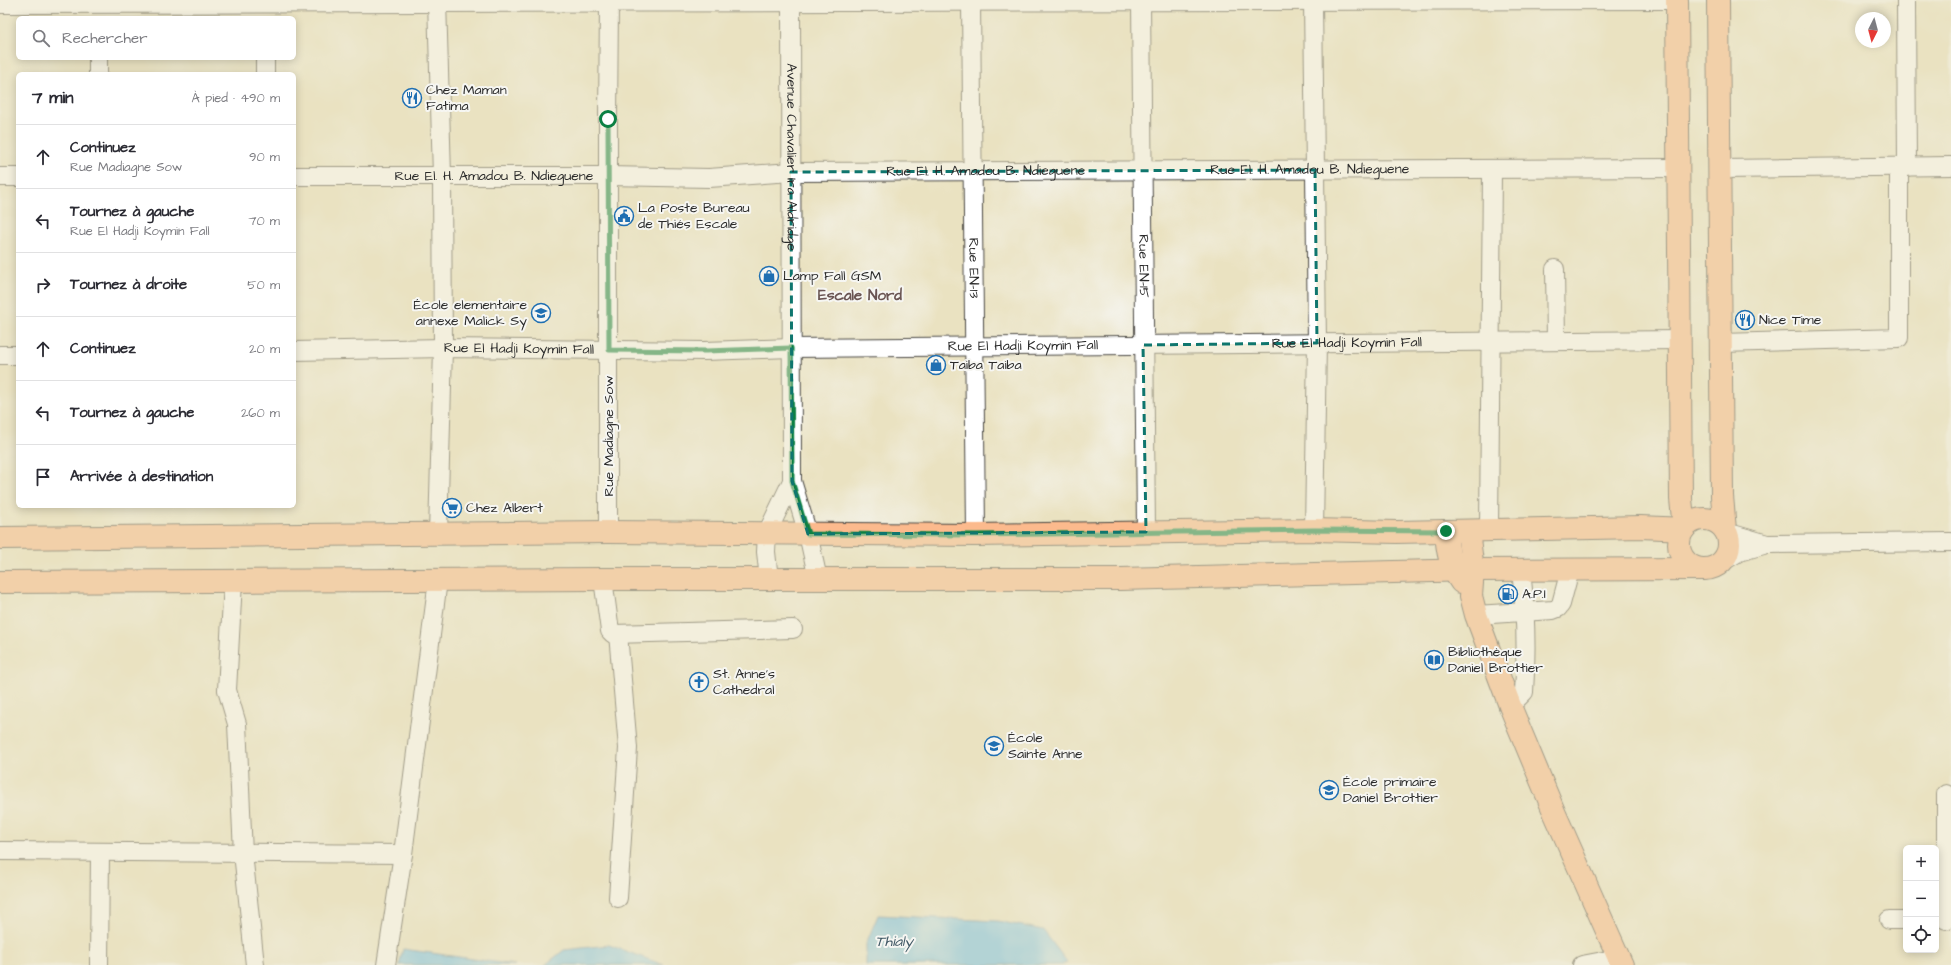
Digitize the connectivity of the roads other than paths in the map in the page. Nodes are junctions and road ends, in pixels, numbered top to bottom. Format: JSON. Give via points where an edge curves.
{"nodes":[{"id":1,"x":1313,"y":0,"type":"edge"},
{"id":2,"x":1672,"y":0,"type":"edge"},
{"id":3,"x":1677,"y":0,"type":"edge"},
{"id":4,"x":1718,"y":0,"type":"edge"},
{"id":5,"x":1906,"y":0,"type":"edge"},
{"id":6,"x":437,"y":1,"type":"edge"},
{"id":7,"x":791,"y":1,"type":"edge"},
{"id":8,"x":971,"y":1,"type":"edge"},
{"id":9,"x":1141,"y":1,"type":"edge"},
{"id":10,"x":0,"y":4,"type":"edge"},
{"id":11,"x":610,"y":4,"type":"junction"},
{"id":12,"x":99,"y":7,"type":"edge"},
{"id":13,"x":265,"y":7,"type":"edge"},
{"id":14,"x":98,"y":60,"type":"edge"},
{"id":15,"x":265,"y":60,"type":"edge"},
{"id":16,"x":98,"y":72,"type":"edge"},
{"id":17,"x":265,"y":72,"type":"edge"},
{"id":18,"x":1951,"y":166,"type":"edge"},
{"id":19,"x":1903,"y":167,"type":"junction"},
{"id":20,"x":1678,"y":168,"type":"junction"},
{"id":21,"x":1492,"y":169,"type":"junction"},
{"id":22,"x":1720,"y":169,"type":"junction"},
{"id":23,"x":1315,"y":170,"type":"junction"},
{"id":24,"x":1142,"y":171,"type":"junction"},
{"id":25,"x":791,"y":172,"type":"junction"},
{"id":26,"x":972,"y":172,"type":"junction"},
{"id":27,"x":296,"y":176,"type":"edge"},
{"id":28,"x":442,"y":176,"type":"junction"},
{"id":29,"x":608,"y":176,"type":"junction"},
{"id":30,"x":0,"y":177,"type":"edge"},
{"id":31,"x":16,"y":177,"type":"edge"},
{"id":32,"x":1555,"y":269,"type":"dead end"},
{"id":33,"x":1680,"y":340,"type":"junction"},
{"id":34,"x":1556,"y":341,"type":"junction"},
{"id":35,"x":1490,"y":342,"type":"junction"},
{"id":36,"x":1317,"y":343,"type":"junction"},
{"id":37,"x":1721,"y":343,"type":"junction"},
{"id":38,"x":1143,"y":345,"type":"junction"},
{"id":39,"x":974,"y":346,"type":"junction"},
{"id":40,"x":443,"y":348,"type":"junction"},
{"id":41,"x":791,"y":348,"type":"junction"},
{"id":42,"x":609,"y":350,"type":"junction"},
{"id":43,"x":296,"y":351,"type":"edge"},
{"id":44,"x":0,"y":355,"type":"edge"},
{"id":45,"x":16,"y":355,"type":"edge"},
{"id":46,"x":792,"y":481,"type":"junction"},
{"id":47,"x":1684,"y":529,"type":"junction"},
{"id":48,"x":1314,"y":530,"type":"junction"},
{"id":49,"x":1478,"y":530,"type":"junction"},
{"id":50,"x":1446,"y":531,"type":"junction"},
{"id":51,"x":1726,"y":531,"type":"junction"},
{"id":52,"x":608,"y":532,"type":"junction"},
{"id":53,"x":1146,"y":532,"type":"junction"},
{"id":54,"x":767,"y":533,"type":"junction"},
{"id":55,"x":438,"y":534,"type":"junction"},
{"id":56,"x":808,"y":534,"type":"junction"},
{"id":57,"x":976,"y":535,"type":"junction"},
{"id":58,"x":0,"y":538,"type":"edge"},
{"id":59,"x":1951,"y":542,"type":"edge"},
{"id":60,"x":1767,"y":544,"type":"junction"},
{"id":61,"x":1712,"y":566,"type":"junction"},
{"id":62,"x":1521,"y":570,"type":"junction"},
{"id":63,"x":1570,"y":570,"type":"junction"},
{"id":64,"x":1463,"y":571,"type":"junction"},
{"id":65,"x":604,"y":579,"type":"junction"},
{"id":66,"x":769,"y":579,"type":"junction"},
{"id":67,"x":818,"y":579,"type":"junction"},
{"id":68,"x":438,"y":580,"type":"junction"},
{"id":69,"x":0,"y":582,"type":"edge"},
{"id":70,"x":233,"y":582,"type":"junction"},
{"id":71,"x":1474,"y":606,"type":"junction"},
{"id":72,"x":1526,"y":612,"type":"junction"},
{"id":73,"x":793,"y":629,"type":"dead end"},
{"id":74,"x":618,"y":634,"type":"junction"},
{"id":75,"x":1510,"y":706,"type":"junction"},
{"id":76,"x":1946,"y":794,"type":"dead end"},
{"id":77,"x":0,"y":851,"type":"edge"},
{"id":78,"x":100,"y":852,"type":"junction"},
{"id":79,"x":243,"y":853,"type":"junction"},
{"id":80,"x":402,"y":854,"type":"junction"},
{"id":81,"x":618,"y":898,"type":"dead end"},
{"id":82,"x":1944,"y":920,"type":"edge"},
{"id":83,"x":1620,"y":962,"type":"edge"},
{"id":84,"x":99,"y":965,"type":"edge"},
{"id":85,"x":255,"y":965,"type":"edge"},
{"id":86,"x":386,"y":965,"type":"edge"},
{"id":87,"x":1582,"y":965,"type":"edge"}],
"edges":[{"from":1,"to":2,"type":"street"},
{"from":1,"to":9,"type":"street"},
{"from":1,"to":23,"type":"street"},
{"from":3,"to":20,"type":"main road"},
{"from":4,"to":22,"type":"main road"},
{"from":5,"to":19,"type":"street"},
{"from":6,"to":11,"type":"street"},
{"from":6,"to":13,"type":"street"},
{"from":6,"to":28,"type":"street"},
{"from":7,"to":8,"type":"street"},
{"from":7,"to":11,"type":"street"},
{"from":7,"to":25,"type":"street","name":"Avenue Chavalier Ira Aldridge"},
{"from":8,"to":9,"type":"street"},
{"from":8,"to":26,"type":"street","name":"Rue EN-13"},
{"from":9,"to":24,"type":"street","name":"Rue EN-15"},
{"from":10,"to":12,"type":"street"},
{"from":11,"to":29,"type":"street","name":"Rue Madiagne Sow"},
{"from":12,"to":13,"type":"street"},
{"from":14,"to":16,"type":"street"},
{"from":15,"to":17,"type":"street"},
{"from":18,"to":19,"type":"street"},
{"from":19,"to":22,"type":"street"},
{"from":19,"to":37,"type":"street","via":[[1899,338]]},
{"from":20,"to":21,"type":"street","name":"Rue El. H. Amadou B. Ndieguene"},
{"from":20,"to":33,"type":"main road"},
{"from":21,"to":23,"type":"street","name":"Rue El. H. Amadou B. Ndieguene"},
{"from":21,"to":35,"type":"street"},
{"from":22,"to":37,"type":"main road"},
{"from":23,"to":24,"type":"street","name":"Rue El. H. Amadou B. Ndieguene"},
{"from":23,"to":36,"type":"street"},
{"from":24,"to":26,"type":"street","name":"Rue El. H. Amadou B. Ndieguene"},
{"from":24,"to":38,"type":"street","name":"Rue EN-15"},
{"from":25,"to":26,"type":"street","name":"Rue El. H. Amadou B. Ndieguene"},
{"from":25,"to":29,"type":"street","name":"Rue El. H. Amadou B. Ndieguene","via":[[709,178]]},
{"from":25,"to":41,"type":"street","name":"Avenue Chavalier Ira Aldridge"},
{"from":26,"to":39,"type":"street","name":"Rue EN-13"},
{"from":27,"to":28,"type":"street","name":"Rue El. H. Amadou B. Ndieguene"},
{"from":28,"to":29,"type":"street","name":"Rue El. H. Amadou B. Ndieguene"},
{"from":28,"to":40,"type":"street"},
{"from":29,"to":42,"type":"street","name":"Rue Madiagne Sow"},
{"from":30,"to":31,"type":"street"},
{"from":32,"to":34,"type":"street"},
{"from":33,"to":34,"type":"street","name":"Rue El Hadji Koymin Fall"},
{"from":33,"to":47,"type":"main road","via":[[1681,499]]},
{"from":34,"to":35,"type":"street","name":"Rue El Hadji Koymin Fall"},
{"from":35,"to":36,"type":"street","name":"Rue El Hadji Koymin Fall"},
{"from":35,"to":49,"type":"street"},
{"from":36,"to":38,"type":"street","name":"Rue El Hadji Koymin Fall"},
{"from":36,"to":48,"type":"street"},
{"from":37,"to":51,"type":"main road","via":[[1722,496]]},
{"from":38,"to":39,"type":"street","name":"Rue El Hadji Koymin Fall"},
{"from":38,"to":53,"type":"street","name":"Rue EN-15"},
{"from":39,"to":41,"type":"street","name":"Rue El Hadji Koymin Fall"},
{"from":39,"to":57,"type":"street","name":"Rue EN-13"},
{"from":40,"to":42,"type":"street","name":"Rue El Hadji Koymin Fall"},
{"from":40,"to":43,"type":"street","name":"Rue El Hadji Koymin Fall"},
{"from":40,"to":55,"type":"street"},
{"from":41,"to":42,"type":"street","name":"Rue El Hadji Koymin Fall","via":[[706,351]]},
{"from":41,"to":46,"type":"street","name":"Avenue Chavalier Ira Aldridge"},
{"from":42,"to":52,"type":"street","name":"Rue Madiagne Sow"},
{"from":44,"to":45,"type":"street"},
{"from":46,"to":54,"type":"street"},
{"from":46,"to":56,"type":"street"},
{"from":47,"to":49,"type":"main road","via":[[1641,527]]},
{"from":47,"to":51,"type":"main road","via":[[1690,523],[1705,519],[1716,522]]},
{"from":47,"to":61,"type":"main road","via":[[1680,536],[1680,551],[1688,564]]},
{"from":48,"to":50,"type":"main road"},
{"from":48,"to":53,"type":"main road"},
{"from":49,"to":50,"type":"main road"},
{"from":49,"to":64,"type":"main road"},
{"from":50,"to":64,"type":"main road","via":[[1447,547]]},
{"from":51,"to":60,"type":"street"},
{"from":51,"to":61,"type":"main road","via":[[1729,550]]},
{"from":52,"to":54,"type":"main road"},
{"from":52,"to":55,"type":"main road"},
{"from":53,"to":57,"type":"main road"},
{"from":54,"to":56,"type":"main road"},
{"from":54,"to":66,"type":"street"},
{"from":55,"to":58,"type":"main road"},
{"from":56,"to":57,"type":"main road"},
{"from":56,"to":67,"type":"street"},
{"from":59,"to":60,"type":"street"},
{"from":60,"to":61,"type":"street","via":[[1739,552]]},
{"from":61,"to":63,"type":"main road"},
{"from":62,"to":63,"type":"main road"},
{"from":62,"to":64,"type":"main road"},
{"from":62,"to":72,"type":"street"},
{"from":63,"to":72,"type":"street","via":[[1558,608]]},
{"from":64,"to":67,"type":"main road","via":[[1120,579]]},
{"from":64,"to":71,"type":"main road"},
{"from":65,"to":66,"type":"main road"},
{"from":65,"to":68,"type":"main road"},
{"from":65,"to":74,"type":"street","via":[[610,631]]},
{"from":66,"to":67,"type":"main road"},
{"from":68,"to":70,"type":"main road"},
{"from":68,"to":80,"type":"street"},
{"from":69,"to":70,"type":"main road"},
{"from":70,"to":79,"type":"street","via":[[227,690],[237,724]]},
{"from":71,"to":72,"type":"street"},
{"from":71,"to":75,"type":"main road"},
{"from":72,"to":75,"type":"street","via":[[1524,692]]},
{"from":73,"to":74,"type":"street"},
{"from":74,"to":81,"type":"street","via":[[628,748]]},
{"from":75,"to":83,"type":"main road"},
{"from":76,"to":82,"type":"street"},
{"from":77,"to":78,"type":"street"},
{"from":78,"to":79,"type":"street"},
{"from":78,"to":84,"type":"street"},
{"from":79,"to":80,"type":"street"},
{"from":79,"to":85,"type":"street"},
{"from":80,"to":86,"type":"street"},
{"from":83,"to":87,"type":"street"}]}
